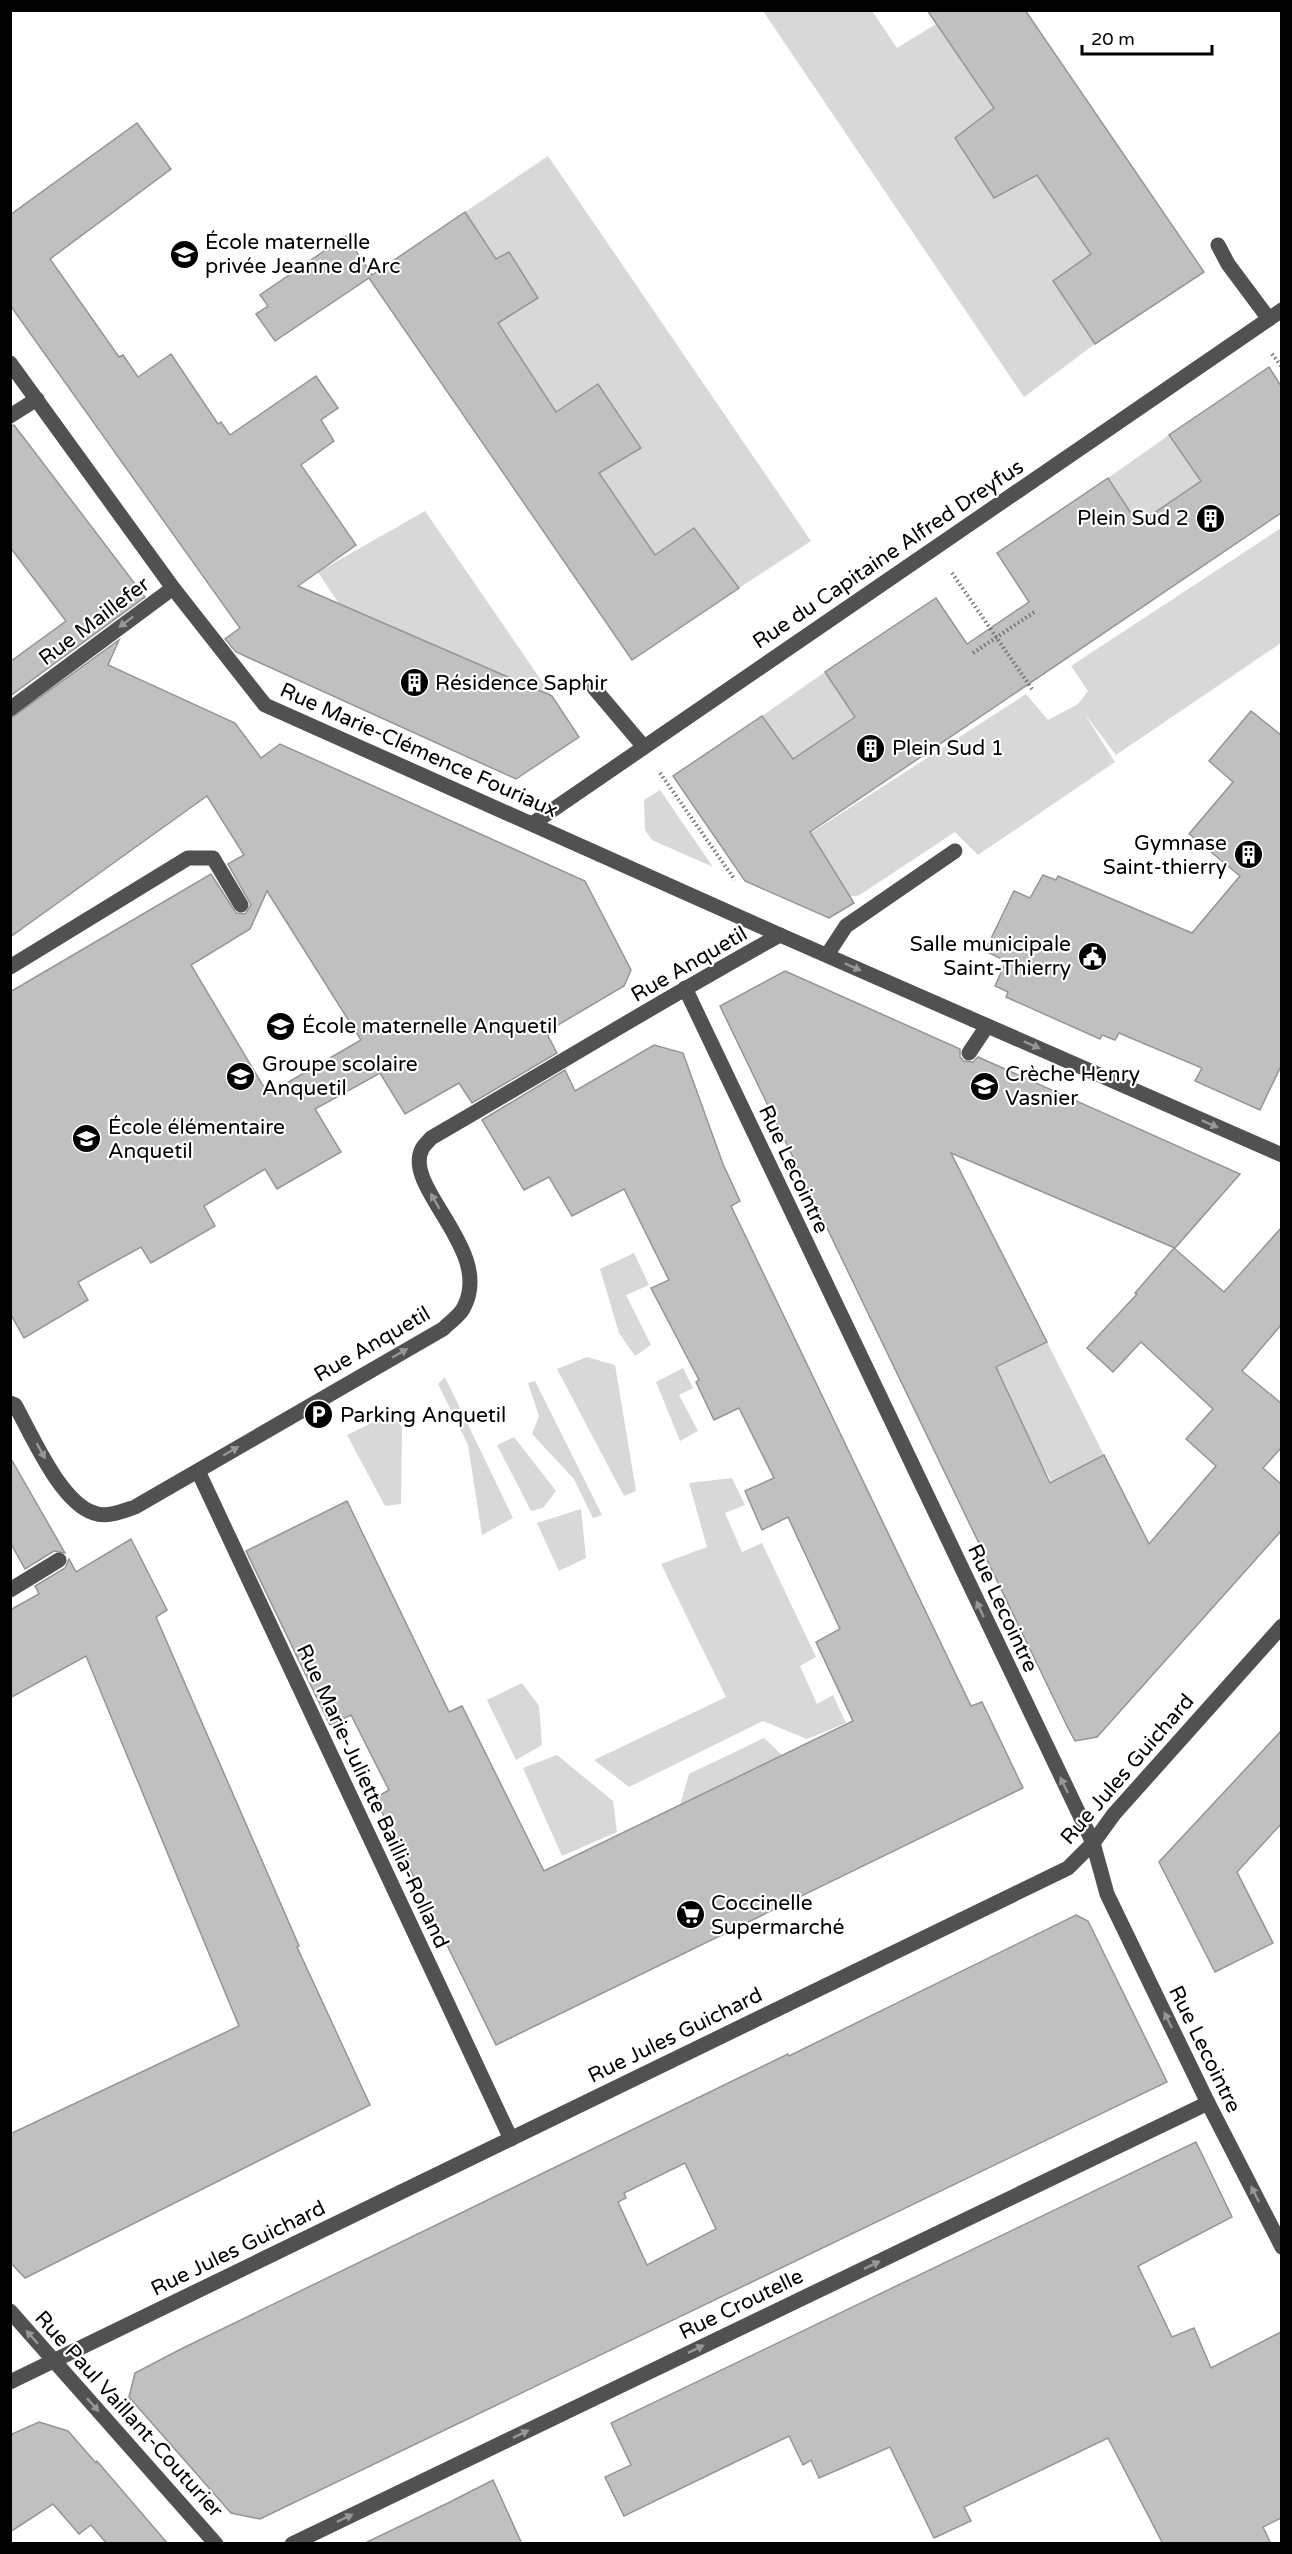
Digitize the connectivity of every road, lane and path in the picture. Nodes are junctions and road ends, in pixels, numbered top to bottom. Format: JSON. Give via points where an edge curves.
{"nodes":[{"id":1,"x":1218,"y":245,"type":"dead end"},
{"id":2,"x":1275,"y":315,"type":"edge"},
{"id":3,"x":10,"y":363,"type":"edge"},
{"id":4,"x":37,"y":399,"type":"junction"},
{"id":5,"x":10,"y":416,"type":"edge"},
{"id":6,"x":936,"y":547,"type":"junction"},
{"id":7,"x":173,"y":588,"type":"junction"},
{"id":8,"x":1035,"y":611,"type":"dead end"},
{"id":9,"x":998,"y":636,"type":"junction"},
{"id":10,"x":973,"y":653,"type":"dead end"},
{"id":11,"x":594,"y":688,"type":"dead end"},
{"id":12,"x":1032,"y":689,"type":"dead end"},
{"id":13,"x":10,"y":709,"type":"edge"},
{"id":14,"x":644,"y":747,"type":"junction"},
{"id":15,"x":532,"y":824,"type":"junction"},
{"id":16,"x":955,"y":851,"type":"dead end"},
{"id":17,"x":739,"y":884,"type":"dead end"},
{"id":18,"x":241,"y":905,"type":"dead end"},
{"id":19,"x":780,"y":935,"type":"junction"},
{"id":20,"x":827,"y":955,"type":"junction"},
{"id":21,"x":10,"y":967,"type":"edge"},
{"id":22,"x":685,"y":988,"type":"junction"},
{"id":23,"x":987,"y":1026,"type":"junction"},
{"id":24,"x":969,"y":1053,"type":"dead end"},
{"id":25,"x":1281,"y":1155,"type":"edge"},
{"id":26,"x":10,"y":1403,"type":"edge"},
{"id":27,"x":198,"y":1470,"type":"junction"},
{"id":28,"x":59,"y":1560,"type":"dead end"},
{"id":29,"x":10,"y":1590,"type":"edge"},
{"id":30,"x":1281,"y":1626,"type":"edge"},
{"id":31,"x":1093,"y":1843,"type":"junction"},
{"id":32,"x":1208,"y":2103,"type":"junction"},
{"id":33,"x":511,"y":2139,"type":"junction"},
{"id":34,"x":1281,"y":2247,"type":"edge"},
{"id":35,"x":10,"y":2311,"type":"edge"},
{"id":36,"x":54,"y":2362,"type":"junction"},
{"id":37,"x":10,"y":2382,"type":"edge"},
{"id":38,"x":216,"y":2544,"type":"edge"},
{"id":39,"x":292,"y":2544,"type":"edge"}],
"edges":[{"from":1,"to":2,"type":"street","name":"Rue du Capitaine Alfred Dreyfus","via":[[1228,264]]},
{"from":2,"to":6,"type":"street","name":"Rue du Capitaine Alfred Dreyfus"},
{"from":3,"to":4,"type":"street","name":"Rue Marie-Clémence Fouriaux"},
{"from":4,"to":5,"type":"street"},
{"from":4,"to":7,"type":"street","name":"Rue Marie-Clémence Fouriaux"},
{"from":6,"to":9,"type":"path"},
{"from":6,"to":14,"type":"street","name":"Rue du Capitaine Alfred Dreyfus"},
{"from":7,"to":13,"type":"street","name":"Rue Maillefer","one_way":true},
{"from":7,"to":15,"type":"street","name":"Rue Marie-Clémence Fouriaux","via":[[265,705]]},
{"from":8,"to":9,"type":"path"},
{"from":9,"to":10,"type":"path"},
{"from":9,"to":12,"type":"path"},
{"from":11,"to":14,"type":"street"},
{"from":14,"to":15,"type":"street","name":"Rue du Capitaine Alfred Dreyfus"},
{"from":14,"to":17,"type":"path"},
{"from":15,"to":19,"type":"street","name":"Rue Marie-Clémence Fouriaux"},
{"from":16,"to":20,"type":"street","via":[[846,926]]},
{"from":18,"to":21,"type":"street","via":[[213,858],[188,858]]},
{"from":19,"to":20,"type":"street","name":"Rue Marie-Clémence Fouriaux"},
{"from":19,"to":22,"type":"street","name":"Rue Anquetil"},
{"from":20,"to":23,"type":"street","name":"Rue Marie-Clémence Fouriaux","one_way":true},
{"from":27,"to":22,"type":"street","name":"Rue Anquetil","one_way":true,"via":[[443,1329],[463,1310],[470,1284],[466,1256],[424,1179],[421,1150],[431,1138]]},
{"from":31,"to":22,"type":"street","name":"Rue Lecointre","one_way":true},
{"from":23,"to":24,"type":"street"},
{"from":23,"to":25,"type":"street","name":"Rue Marie-Clémence Fouriaux","one_way":true},
{"from":26,"to":27,"type":"street","name":"Rue Anquetil","one_way":true,"via":[[15,1404],[63,1490],[95,1514],[115,1514],[135,1507]]},
{"from":27,"to":33,"type":"street","name":"Rue Marie-Juliette Baillia-Rolland"},
{"from":28,"to":29,"type":"street"},
{"from":30,"to":31,"type":"street","name":"Rue Jules Guichard","via":[[1114,1814]]},
{"from":32,"to":31,"type":"street","name":"Rue Lecointre","one_way":true,"via":[[1107,1894]]},
{"from":31,"to":33,"type":"street","name":"Rue Jules Guichard","via":[[1068,1868]]},
{"from":34,"to":32,"type":"street","name":"Rue Lecointre","one_way":true},
{"from":39,"to":32,"type":"street","name":"Rue Croutelle","one_way":true},
{"from":33,"to":36,"type":"street","name":"Rue Jules Guichard"},
{"from":36,"to":35,"type":"street","name":"Rue Paul Vaillant-Couturier","one_way":true},
{"from":36,"to":37,"type":"street","name":"Rue Jules Guichard"},
{"from":36,"to":38,"type":"street","name":"Rue Paul Vaillant-Couturier","one_way":true}]}
